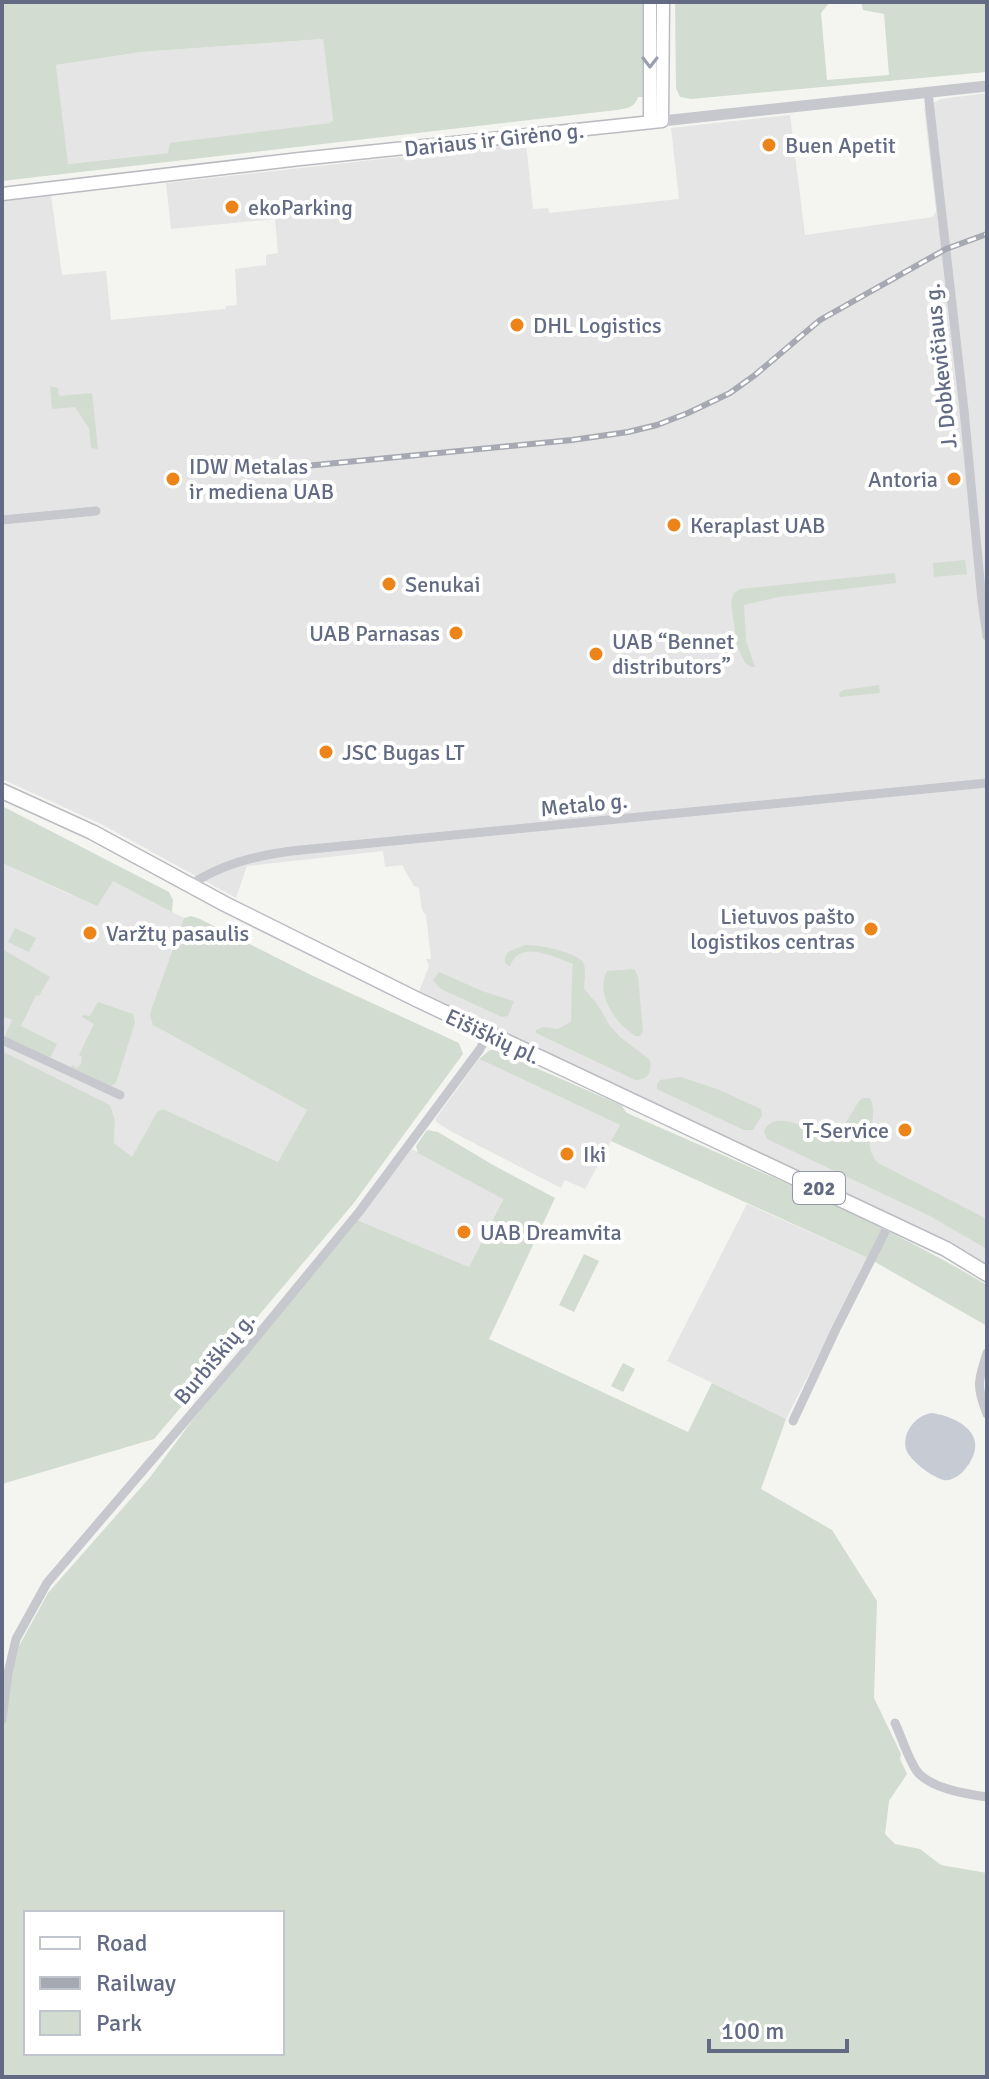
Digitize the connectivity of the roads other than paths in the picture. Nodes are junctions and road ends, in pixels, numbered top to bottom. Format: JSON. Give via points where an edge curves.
{"nodes":[{"id":1,"x":650,"y":2,"type":"edge"},
{"id":2,"x":663,"y":2,"type":"edge"},
{"id":3,"x":987,"y":86,"type":"edge"},
{"id":4,"x":928,"y":92,"type":"junction"},
{"id":5,"x":656,"y":121,"type":"junction"},
{"id":6,"x":2,"y":194,"type":"edge"},
{"id":7,"x":96,"y":511,"type":"dead end"},
{"id":8,"x":2,"y":520,"type":"edge"},
{"id":9,"x":987,"y":636,"type":"edge"},
{"id":10,"x":987,"y":783,"type":"edge"},
{"id":11,"x":2,"y":791,"type":"edge"},
{"id":12,"x":190,"y":885,"type":"junction"},
{"id":13,"x":488,"y":1034,"type":"junction"},
{"id":14,"x":2,"y":1040,"type":"edge"},
{"id":15,"x":120,"y":1095,"type":"dead end"},
{"id":16,"x":890,"y":1222,"type":"junction"},
{"id":17,"x":987,"y":1274,"type":"edge"},
{"id":18,"x":987,"y":1353,"type":"edge"},
{"id":19,"x":987,"y":1414,"type":"edge"},
{"id":20,"x":793,"y":1421,"type":"dead end"},
{"id":21,"x":2,"y":1720,"type":"edge"},
{"id":22,"x":895,"y":1723,"type":"dead end"},
{"id":23,"x":987,"y":1797,"type":"edge"}],
"edges":[{"from":1,"to":5,"type":"main road","one_way":true},
{"from":2,"to":5,"type":"main road"},
{"from":3,"to":4,"type":"street","name":"Dariaus ir Girėno g."},
{"from":4,"to":5,"type":"street","name":"Dariaus ir Girėno g."},
{"from":4,"to":9,"type":"street","name":"J. Dobkevičiaus g."},
{"from":5,"to":6,"type":"main road","name":"Dariaus ir Girėno g."},
{"from":7,"to":8,"type":"street"},
{"from":10,"to":12,"type":"street","name":"Metalo g.","via":[[291,851],[245,859]]},
{"from":11,"to":12,"type":"main road","name":"Eišiškių pl.","number":"202"},
{"from":12,"to":13,"type":"main road","name":"Eišiškių pl.","number":"202"},
{"from":13,"to":16,"type":"main road","name":"Eišiškių pl.","number":"202"},
{"from":13,"to":21,"type":"street","name":"Burbiškių g.","via":[[359,1212],[47,1583],[16,1639]]},
{"from":14,"to":15,"type":"street"},
{"from":16,"to":17,"type":"main road","name":"Eišiškių pl.","number":"202"},
{"from":16,"to":20,"type":"street"},
{"from":18,"to":19,"type":"street","via":[[979,1378]]},
{"from":22,"to":23,"type":"street","via":[[926,1781]]}]}
